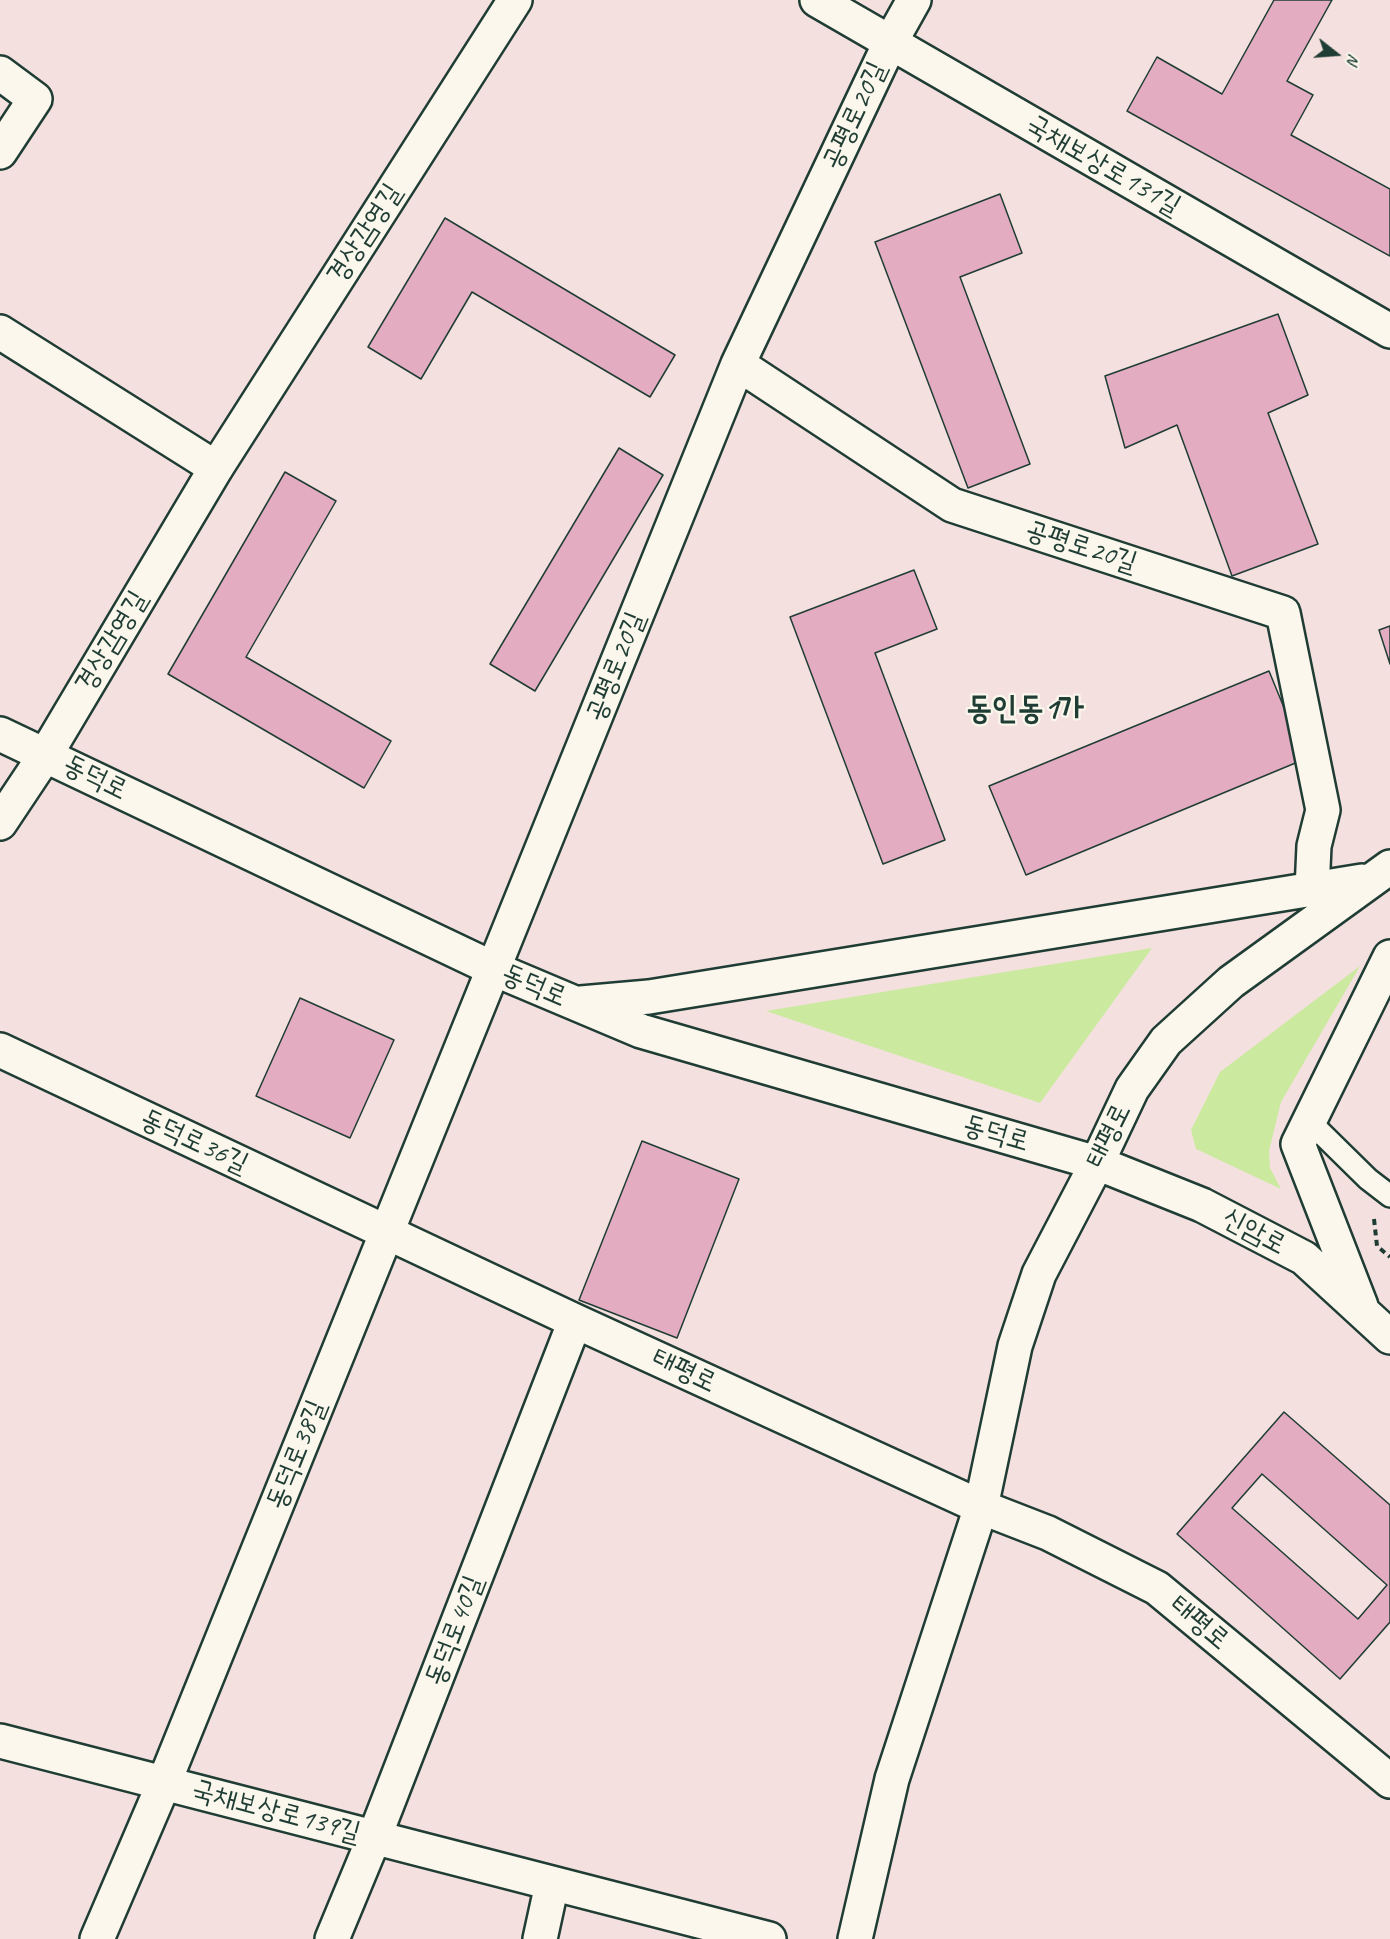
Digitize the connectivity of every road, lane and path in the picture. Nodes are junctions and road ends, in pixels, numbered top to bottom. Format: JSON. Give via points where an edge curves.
{"nodes":[{"id":1,"x":515,"y":0,"type":"edge"},
{"id":2,"x":817,"y":0,"type":"edge"},
{"id":3,"x":914,"y":0,"type":"edge"},
{"id":4,"x":890,"y":44,"type":"junction"},
{"id":5,"x":0,"y":73,"type":"edge"},
{"id":6,"x":0,"y":152,"type":"edge"},
{"id":7,"x":1390,"y":331,"type":"edge"},
{"id":8,"x":0,"y":332,"type":"edge"},
{"id":9,"x":738,"y":364,"type":"junction"},
{"id":10,"x":216,"y":468,"type":"junction"},
{"id":11,"x":0,"y":734,"type":"edge"},
{"id":12,"x":46,"y":754,"type":"junction"},
{"id":13,"x":0,"y":823,"type":"edge"},
{"id":14,"x":1380,"y":874,"type":"edge"},
{"id":15,"x":1312,"y":890,"type":"junction"},
{"id":16,"x":1390,"y":957,"type":"edge"},
{"id":17,"x":494,"y":969,"type":"junction"},
{"id":18,"x":574,"y":1003,"type":"junction"},
{"id":19,"x":0,"y":1050,"type":"edge"},
{"id":20,"x":1309,"y":1121,"type":"junction"},
{"id":21,"x":1096,"y":1163,"type":"junction"},
{"id":22,"x":1390,"y":1196,"type":"edge"},
{"id":23,"x":387,"y":1233,"type":"junction"},
{"id":24,"x":1364,"y":1313,"type":"junction"},
{"id":25,"x":575,"y":1321,"type":"junction"},
{"id":26,"x":1390,"y":1337,"type":"edge"},
{"id":27,"x":981,"y":1507,"type":"junction"},
{"id":28,"x":0,"y":1741,"type":"edge"},
{"id":29,"x":1390,"y":1781,"type":"edge"},
{"id":30,"x":164,"y":1783,"type":"junction"},
{"id":31,"x":375,"y":1838,"type":"junction"},
{"id":32,"x":552,"y":1884,"type":"junction"},
{"id":33,"x":97,"y":1939,"type":"edge"},
{"id":34,"x":332,"y":1939,"type":"edge"},
{"id":35,"x":540,"y":1939,"type":"edge"},
{"id":36,"x":769,"y":1939,"type":"edge"},
{"id":37,"x":855,"y":1939,"type":"edge"}],
"edges":[{"from":1,"to":10,"type":"street","name":"경상감영길"},
{"from":2,"to":4,"type":"street","name":"국채보상로131길"},
{"from":3,"to":4,"type":"street","name":"공평로20길"},
{"from":4,"to":7,"type":"street","name":"국채보상로131길"},
{"from":4,"to":9,"type":"street","name":"공평로20길"},
{"from":5,"to":6,"type":"street","via":[[35,99]]},
{"from":8,"to":10,"type":"street"},
{"from":9,"to":15,"type":"street","name":"공평로20길","via":[[952,505],[1283,613],[1323,810],[1314,846]]},
{"from":9,"to":17,"type":"street","name":"공평로20길"},
{"from":10,"to":12,"type":"street","name":"경상감영길"},
{"from":11,"to":12,"type":"street","name":"동덕로"},
{"from":12,"to":13,"type":"street"},
{"from":12,"to":17,"type":"street","name":"동덕로"},
{"from":14,"to":15,"type":"street"},
{"from":14,"to":21,"type":"street","name":"태평로","via":[[1231,982],[1166,1041],[1131,1089]]},
{"from":15,"to":18,"type":"street","via":[[649,998]]},
{"from":16,"to":20,"type":"street"},
{"from":17,"to":18,"type":"street","name":"동덕로"},
{"from":17,"to":23,"type":"street","name":"동덕로38길"},
{"from":18,"to":21,"type":"street","name":"동덕로","via":[[641,1031]]},
{"from":19,"to":23,"type":"street","name":"동덕로36길"},
{"from":20,"to":22,"type":"lane"},
{"from":20,"to":24,"type":"street","via":[[1298,1144]]},
{"from":21,"to":24,"type":"street","name":"신암로","via":[[1202,1205],[1304,1258]]},
{"from":21,"to":27,"type":"street","name":"태평로","via":[[1039,1274],[1016,1346]]},
{"from":23,"to":25,"type":"street","name":"태평로"},
{"from":23,"to":30,"type":"street","name":"동덕로38길"},
{"from":24,"to":26,"type":"street","name":"신암로"},
{"from":25,"to":27,"type":"street","name":"태평로"},
{"from":25,"to":31,"type":"street","name":"동덕로40길"},
{"from":27,"to":29,"type":"street","name":"태평로","via":[[1048,1533],[1157,1588]]},
{"from":27,"to":37,"type":"street","name":"태평로","via":[[892,1779]]},
{"from":28,"to":30,"type":"street","name":"국채보상로139길"},
{"from":30,"to":31,"type":"street","name":"국채보상로139길"},
{"from":30,"to":33,"type":"street","name":"동덕로38길"},
{"from":31,"to":32,"type":"street","name":"국채보상로139길"},
{"from":31,"to":34,"type":"street","name":"동덕로40길"},
{"from":32,"to":35,"type":"street"},
{"from":32,"to":36,"type":"street","name":"국채보상로139길"}]}
